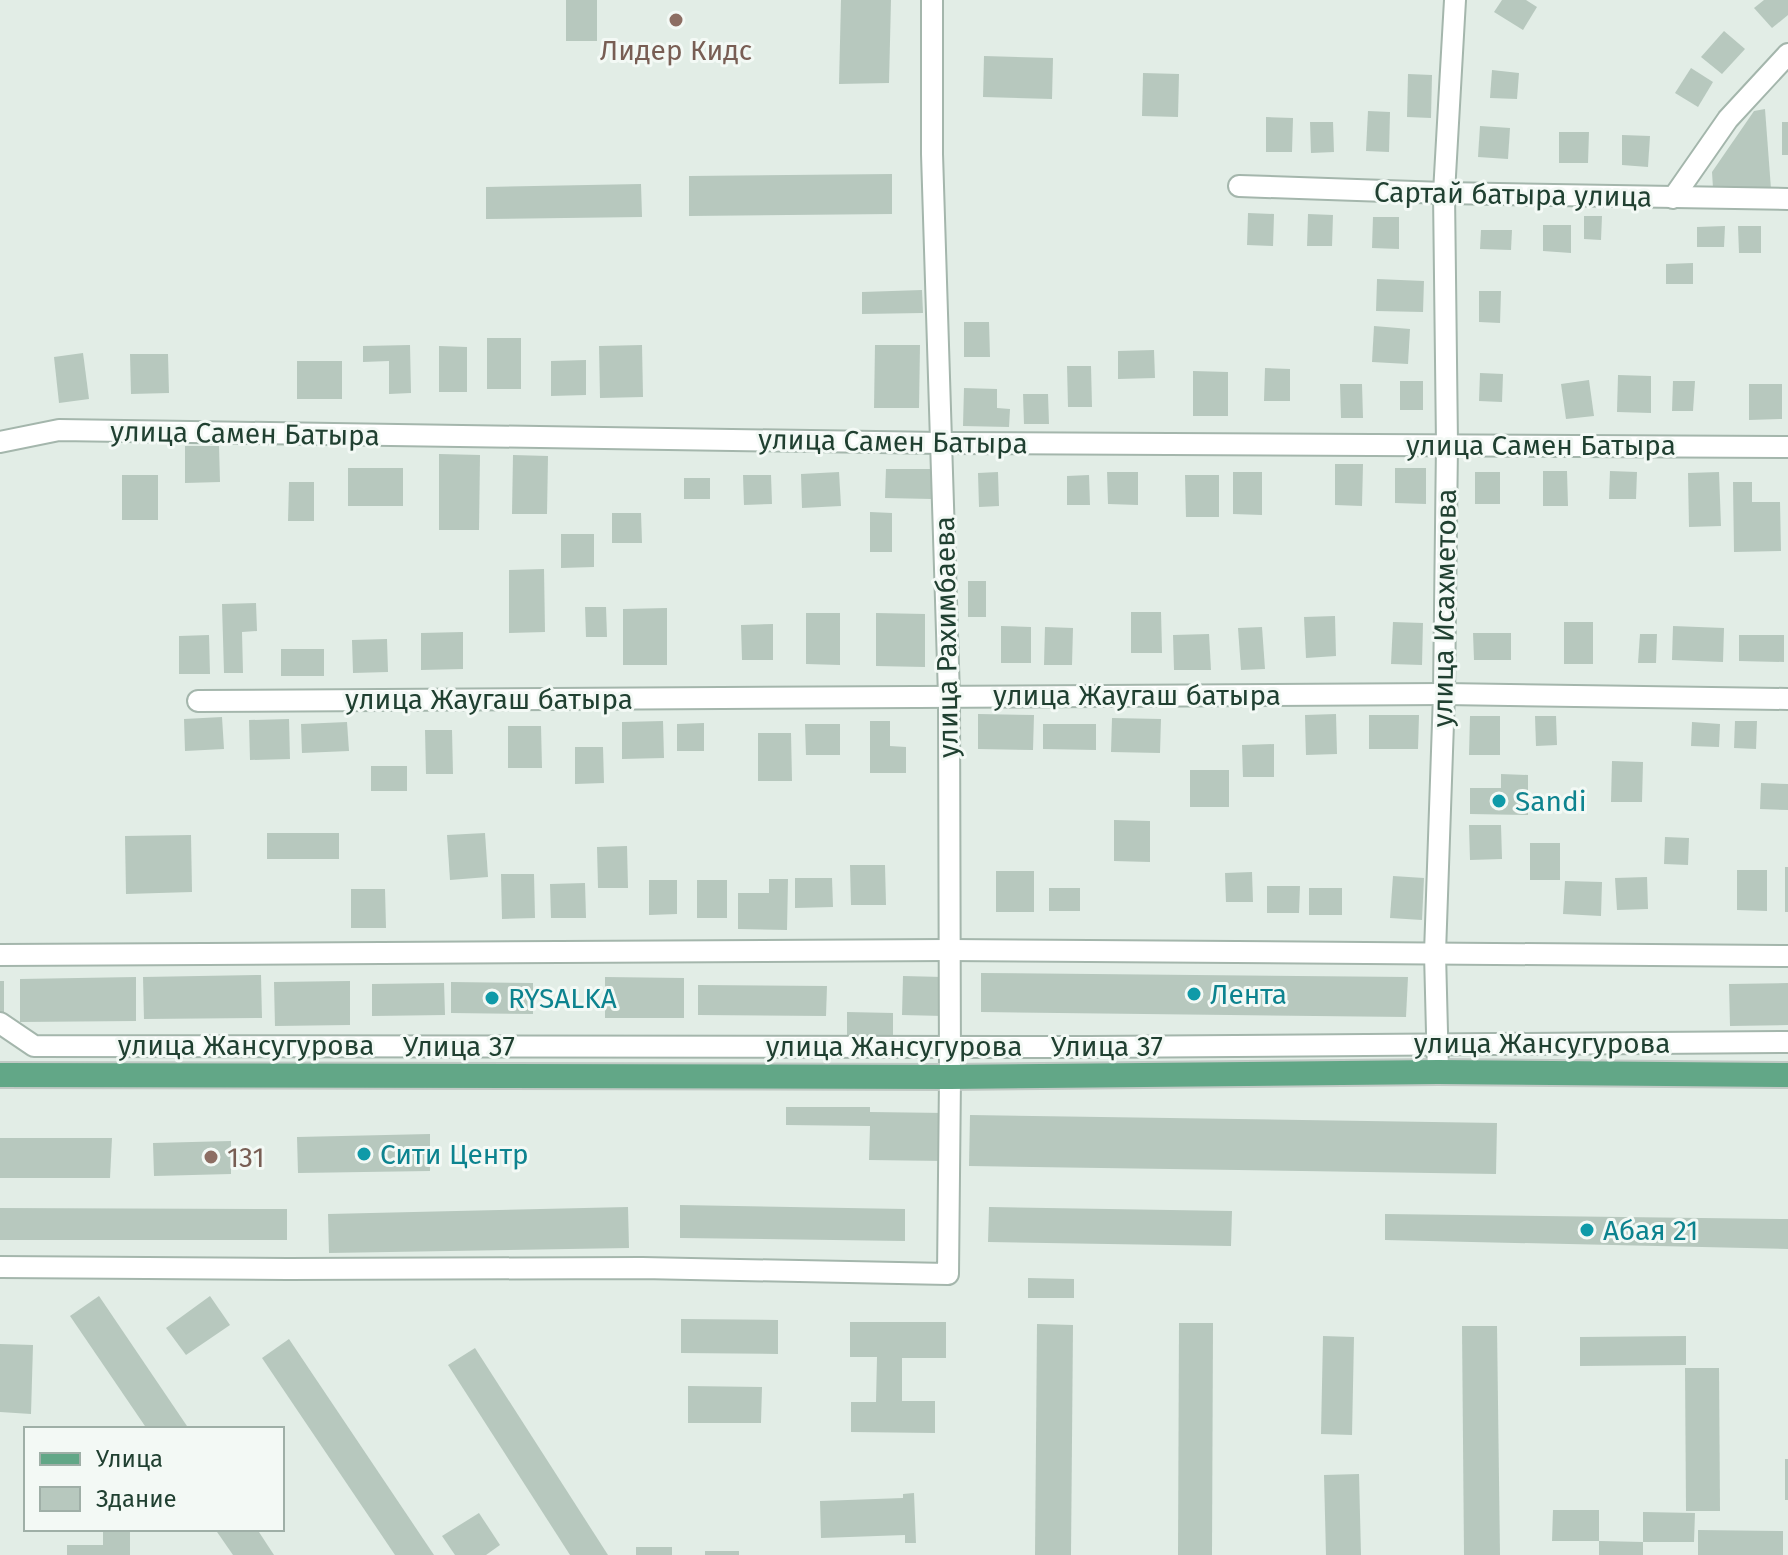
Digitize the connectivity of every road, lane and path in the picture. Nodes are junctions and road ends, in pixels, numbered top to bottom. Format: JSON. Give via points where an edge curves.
{"nodes":[{"id":1,"x":932,"y":0,"type":"edge"},
{"id":2,"x":1455,"y":0,"type":"edge"},
{"id":3,"x":1788,"y":54,"type":"edge"},
{"id":4,"x":1239,"y":186,"type":"dead end"},
{"id":5,"x":1444,"y":193,"type":"junction"},
{"id":6,"x":1673,"y":198,"type":"junction"},
{"id":7,"x":1788,"y":199,"type":"edge"},
{"id":8,"x":0,"y":442,"type":"edge"},
{"id":9,"x":941,"y":443,"type":"junction"},
{"id":10,"x":1447,"y":444,"type":"junction"},
{"id":11,"x":1788,"y":447,"type":"edge"},
{"id":12,"x":1444,"y":694,"type":"junction"},
{"id":13,"x":949,"y":696,"type":"junction"},
{"id":14,"x":1788,"y":699,"type":"edge"},
{"id":15,"x":198,"y":701,"type":"dead end"},
{"id":16,"x":949,"y":950,"type":"junction"},
{"id":17,"x":1435,"y":953,"type":"junction"},
{"id":18,"x":0,"y":955,"type":"edge"},
{"id":19,"x":1788,"y":956,"type":"edge"},
{"id":20,"x":0,"y":1023,"type":"edge"},
{"id":21,"x":1788,"y":1042,"type":"edge"},
{"id":22,"x":1438,"y":1072,"type":"junction"},
{"id":23,"x":0,"y":1075,"type":"edge"},
{"id":24,"x":1788,"y":1075,"type":"edge"},
{"id":25,"x":950,"y":1077,"type":"junction"},
{"id":26,"x":0,"y":1267,"type":"edge"}],
"edges":[{"from":1,"to":9,"type":"street","name":"улица Рахимбаева"},
{"from":2,"to":5,"type":"street","name":"улица Исахметова"},
{"from":3,"to":6,"type":"street","via":[[1728,119]]},
{"from":4,"to":5,"type":"street","name":"Сартай батыра улица"},
{"from":5,"to":6,"type":"street","name":"Сартай батыра улица"},
{"from":5,"to":10,"type":"street","name":"улица Исахметова"},
{"from":6,"to":7,"type":"street","name":"Сартай батыра улица"},
{"from":8,"to":9,"type":"street","name":"улица Самен Батыра","via":[[59,430]]},
{"from":9,"to":10,"type":"street","name":"улица Самен Батыра"},
{"from":9,"to":13,"type":"street","name":"улица Рахимбаева"},
{"from":10,"to":11,"type":"street","name":"улица Самен Батыра"},
{"from":10,"to":12,"type":"street","name":"улица Исахметова"},
{"from":12,"to":13,"type":"street","name":"улица Жаугаш батыра"},
{"from":12,"to":14,"type":"street","name":"улица Жаугаш батыра"},
{"from":12,"to":17,"type":"street","name":"улица Исахметова"},
{"from":13,"to":15,"type":"street","name":"улица Жаугаш батыра"},
{"from":13,"to":16,"type":"street","name":"улица Рахимбаева"},
{"from":16,"to":17,"type":"street"},
{"from":16,"to":18,"type":"street"},
{"from":16,"to":25,"type":"street","name":"улица Рахимбаева"},
{"from":17,"to":19,"type":"street"},
{"from":17,"to":22,"type":"street","name":"улица Исахметова"},
{"from":20,"to":21,"type":"street","name":"Улица 37","via":[[34,1046]]},
{"from":22,"to":24,"type":"main road","name":"улица Жансугурова"},
{"from":22,"to":25,"type":"main road","name":"улица Жансугурова"},
{"from":23,"to":25,"type":"main road","name":"улица Жансугурова"},
{"from":25,"to":26,"type":"street","name":"улица Рахимбаева","via":[[948,1274]]}]}
